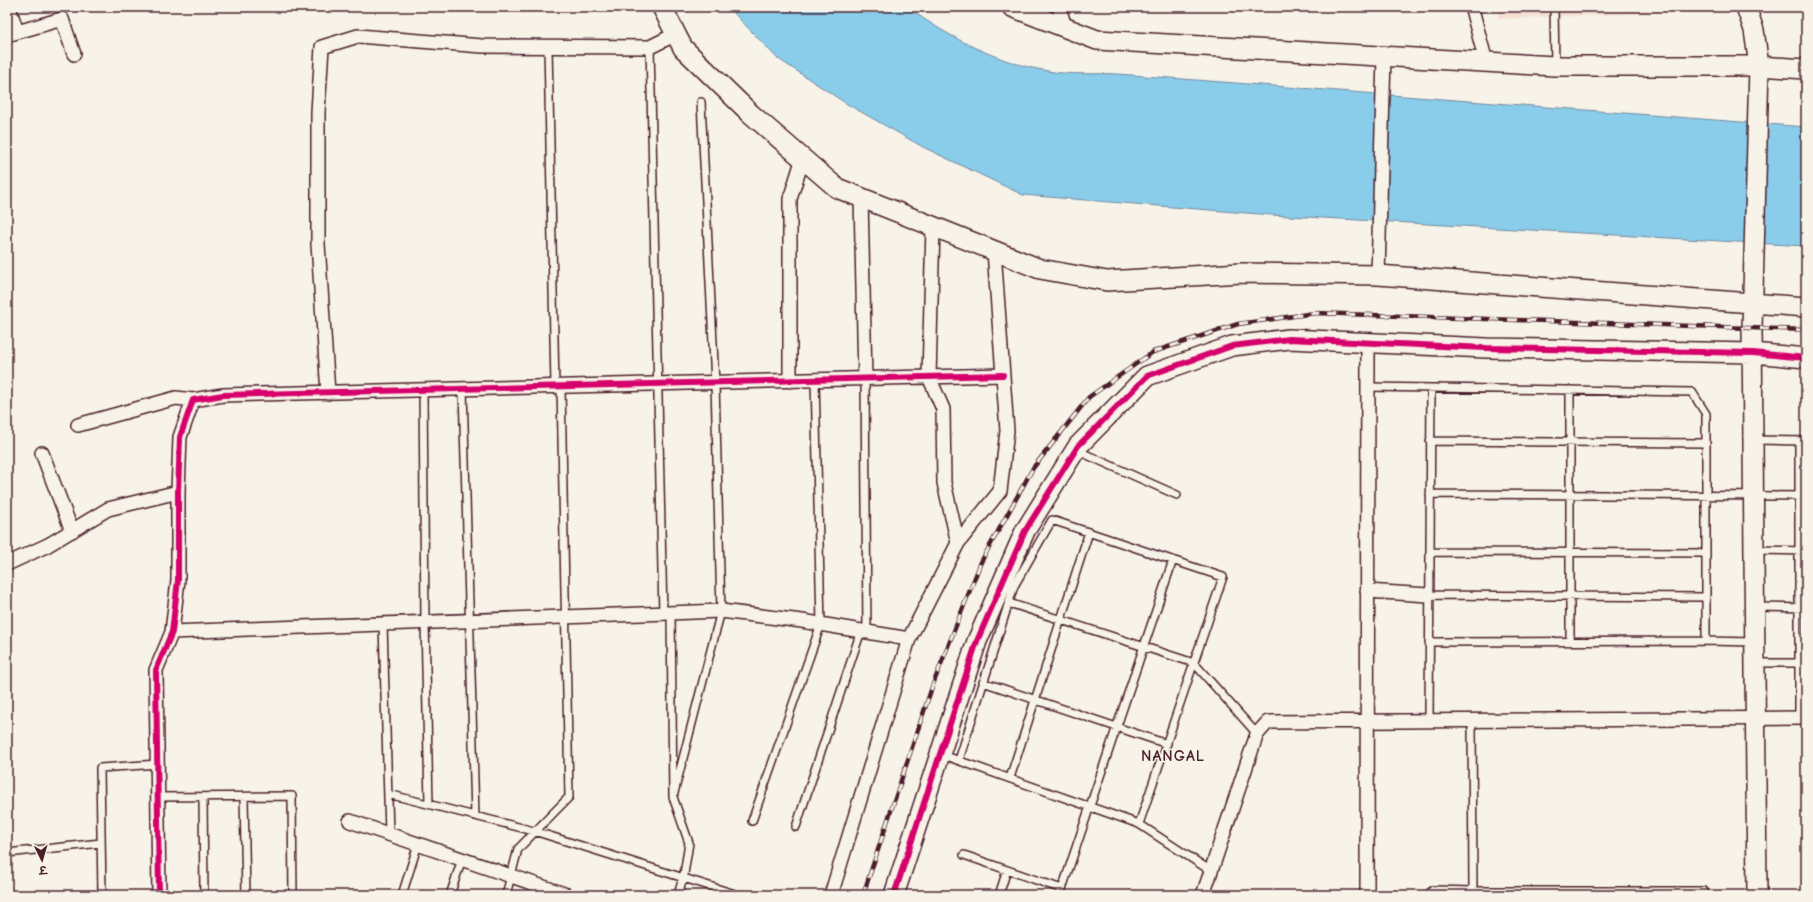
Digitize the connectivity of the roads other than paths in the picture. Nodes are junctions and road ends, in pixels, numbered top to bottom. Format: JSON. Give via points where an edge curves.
{"nodes":[{"id":1,"x":9,"y":7,"type":"edge"},
{"id":2,"x":662,"y":7,"type":"edge"},
{"id":3,"x":1012,"y":7,"type":"edge"},
{"id":4,"x":1059,"y":7,"type":"edge"},
{"id":5,"x":1473,"y":7,"type":"edge"},
{"id":6,"x":1554,"y":7,"type":"edge"},
{"id":7,"x":1746,"y":7,"type":"edge"},
{"id":8,"x":1760,"y":7,"type":"edge"},
{"id":9,"x":1065,"y":27,"type":"junction"},
{"id":10,"x":1754,"y":30,"type":"junction"},
{"id":11,"x":12,"y":33,"type":"edge"},
{"id":12,"x":676,"y":34,"type":"junction"},
{"id":13,"x":548,"y":47,"type":"junction"},
{"id":14,"x":650,"y":47,"type":"junction"},
{"id":15,"x":74,"y":54,"type":"dead end"},
{"id":16,"x":1384,"y":56,"type":"junction"},
{"id":17,"x":1486,"y":62,"type":"junction"},
{"id":18,"x":1555,"y":66,"type":"junction"},
{"id":19,"x":1759,"y":66,"type":"junction"},
{"id":20,"x":1806,"y":69,"type":"edge"},
{"id":21,"x":701,"y":102,"type":"dead end"},
{"id":22,"x":803,"y":158,"type":"junction"},
{"id":23,"x":862,"y":198,"type":"junction"},
{"id":24,"x":933,"y":227,"type":"junction"},
{"id":25,"x":994,"y":251,"type":"junction"},
{"id":26,"x":1378,"y":275,"type":"junction"},
{"id":27,"x":1752,"y":303,"type":"junction"},
{"id":28,"x":1806,"y":306,"type":"edge"},
{"id":29,"x":1368,"y":343,"type":"junction"},
{"id":30,"x":1752,"y":354,"type":"junction"},
{"id":31,"x":1806,"y":358,"type":"edge"},
{"id":32,"x":1002,"y":376,"type":"junction"},
{"id":33,"x":929,"y":377,"type":"junction"},
{"id":34,"x":865,"y":379,"type":"junction"},
{"id":35,"x":815,"y":380,"type":"junction"},
{"id":36,"x":790,"y":381,"type":"junction"},
{"id":37,"x":715,"y":383,"type":"junction"},
{"id":38,"x":657,"y":384,"type":"junction"},
{"id":39,"x":558,"y":387,"type":"junction"},
{"id":40,"x":1367,"y":387,"type":"junction"},
{"id":41,"x":1430,"y":388,"type":"junction"},
{"id":42,"x":463,"y":389,"type":"junction"},
{"id":43,"x":423,"y":390,"type":"junction"},
{"id":44,"x":1570,"y":390,"type":"junction"},
{"id":45,"x":328,"y":393,"type":"junction"},
{"id":46,"x":193,"y":400,"type":"junction"},
{"id":47,"x":78,"y":425,"type":"dead end"},
{"id":48,"x":1753,"y":440,"type":"junction"},
{"id":49,"x":1430,"y":441,"type":"junction"},
{"id":50,"x":1802,"y":441,"type":"edge"},
{"id":51,"x":1570,"y":442,"type":"junction"},
{"id":52,"x":1706,"y":443,"type":"junction"},
{"id":53,"x":1075,"y":450,"type":"junction"},
{"id":54,"x":42,"y":453,"type":"dead end"},
{"id":55,"x":178,"y":492,"type":"junction"},
{"id":56,"x":1430,"y":494,"type":"junction"},
{"id":57,"x":1177,"y":495,"type":"dead end"},
{"id":58,"x":1570,"y":495,"type":"junction"},
{"id":59,"x":1706,"y":495,"type":"junction"},
{"id":60,"x":1754,"y":496,"type":"junction"},
{"id":61,"x":1802,"y":496,"type":"edge"},
{"id":62,"x":72,"y":531,"type":"junction"},
{"id":63,"x":1089,"y":532,"type":"junction"},
{"id":64,"x":958,"y":543,"type":"junction"},
{"id":65,"x":1754,"y":550,"type":"junction"},
{"id":66,"x":1802,"y":550,"type":"edge"},
{"id":67,"x":1430,"y":552,"type":"junction"},
{"id":68,"x":1570,"y":553,"type":"junction"},
{"id":69,"x":1706,"y":553,"type":"junction"},
{"id":70,"x":1173,"y":560,"type":"junction"},
{"id":71,"x":7,"y":564,"type":"edge"},
{"id":72,"x":1367,"y":591,"type":"junction"},
{"id":73,"x":1428,"y":595,"type":"junction"},
{"id":74,"x":1570,"y":596,"type":"junction"},
{"id":75,"x":1706,"y":597,"type":"junction"},
{"id":76,"x":1009,"y":603,"type":"junction"},
{"id":77,"x":1754,"y":607,"type":"junction"},
{"id":78,"x":1802,"y":608,"type":"edge"},
{"id":79,"x":721,"y":611,"type":"junction"},
{"id":80,"x":667,"y":613,"type":"junction"},
{"id":81,"x":564,"y":617,"type":"junction"},
{"id":82,"x":1061,"y":620,"type":"junction"},
{"id":83,"x":470,"y":621,"type":"junction"},
{"id":84,"x":425,"y":622,"type":"junction"},
{"id":85,"x":383,"y":624,"type":"junction"},
{"id":86,"x":821,"y":624,"type":"junction"},
{"id":87,"x":864,"y":631,"type":"junction"},
{"id":88,"x":172,"y":632,"type":"junction"},
{"id":89,"x":909,"y":639,"type":"junction"},
{"id":90,"x":1706,"y":641,"type":"junction"},
{"id":91,"x":1429,"y":642,"type":"junction"},
{"id":92,"x":1570,"y":642,"type":"junction"},
{"id":93,"x":1755,"y":642,"type":"junction"},
{"id":94,"x":1144,"y":647,"type":"junction"},
{"id":95,"x":1194,"y":663,"type":"junction"},
{"id":96,"x":1755,"y":663,"type":"junction"},
{"id":97,"x":1802,"y":663,"type":"edge"},
{"id":98,"x":983,"y":682,"type":"junction"},
{"id":99,"x":1035,"y":700,"type":"junction"},
{"id":100,"x":1755,"y":718,"type":"junction"},
{"id":101,"x":1803,"y":718,"type":"edge"},
{"id":102,"x":1429,"y":721,"type":"junction"},
{"id":103,"x":1472,"y":721,"type":"junction"},
{"id":104,"x":1367,"y":722,"type":"junction"},
{"id":105,"x":1117,"y":727,"type":"junction"},
{"id":106,"x":1257,"y":734,"type":"junction"},
{"id":107,"x":1167,"y":744,"type":"junction"},
{"id":108,"x":940,"y":754,"type":"junction"},
{"id":109,"x":958,"y":760,"type":"junction"},
{"id":110,"x":158,"y":764,"type":"junction"},
{"id":111,"x":1010,"y":778,"type":"junction"},
{"id":112,"x":388,"y":794,"type":"junction"},
{"id":113,"x":244,"y":796,"type":"junction"},
{"id":114,"x":158,"y":797,"type":"junction"},
{"id":115,"x":203,"y":797,"type":"junction"},
{"id":116,"x":673,"y":797,"type":"junction"},
{"id":117,"x":429,"y":804,"type":"junction"},
{"id":118,"x":1090,"y":806,"type":"junction"},
{"id":119,"x":475,"y":816,"type":"junction"},
{"id":120,"x":350,"y":821,"type":"dead end"},
{"id":121,"x":752,"y":821,"type":"dead end"},
{"id":122,"x":1140,"y":824,"type":"junction"},
{"id":123,"x":796,"y":827,"type":"dead end"},
{"id":124,"x":534,"y":831,"type":"junction"},
{"id":125,"x":389,"y":834,"type":"junction"},
{"id":126,"x":101,"y":843,"type":"junction"},
{"id":127,"x":418,"y":844,"type":"junction"},
{"id":128,"x":7,"y":853,"type":"edge"},
{"id":129,"x":964,"y":856,"type":"dead end"},
{"id":130,"x":462,"y":859,"type":"junction"},
{"id":131,"x":1007,"y":870,"type":"junction"},
{"id":132,"x":1212,"y":871,"type":"junction"},
{"id":133,"x":512,"y":876,"type":"junction"},
{"id":134,"x":684,"y":878,"type":"junction"},
{"id":135,"x":1474,"y":891,"type":"junction"},
{"id":136,"x":1061,"y":892,"type":"edge"},
{"id":137,"x":1562,"y":893,"type":"edge"},
{"id":138,"x":102,"y":895,"type":"edge"},
{"id":139,"x":159,"y":895,"type":"edge"},
{"id":140,"x":204,"y":895,"type":"edge"},
{"id":141,"x":246,"y":895,"type":"edge"},
{"id":142,"x":292,"y":895,"type":"edge"},
{"id":143,"x":402,"y":895,"type":"edge"},
{"id":144,"x":450,"y":895,"type":"edge"},
{"id":145,"x":506,"y":895,"type":"edge"},
{"id":146,"x":568,"y":895,"type":"edge"},
{"id":147,"x":678,"y":895,"type":"edge"},
{"id":148,"x":738,"y":895,"type":"edge"},
{"id":149,"x":831,"y":895,"type":"edge"},
{"id":150,"x":894,"y":895,"type":"edge"},
{"id":151,"x":999,"y":895,"type":"edge"},
{"id":152,"x":1203,"y":895,"type":"edge"},
{"id":153,"x":1367,"y":895,"type":"edge"},
{"id":154,"x":1427,"y":895,"type":"edge"},
{"id":155,"x":1704,"y":895,"type":"edge"},
{"id":156,"x":1757,"y":895,"type":"edge"}],
"edges":[{"from":1,"to":11,"type":"street"},
{"from":2,"to":12,"type":"street"},
{"from":3,"to":9,"type":"street"},
{"from":4,"to":9,"type":"street"},
{"from":5,"to":17,"type":"street"},
{"from":6,"to":18,"type":"lane"},
{"from":7,"to":10,"type":"street"},
{"from":8,"to":10,"type":"street"},
{"from":9,"to":16,"type":"street","via":[[1097,40]]},
{"from":10,"to":19,"type":"street"},
{"from":11,"to":15,"type":"street","via":[[62,19]]},
{"from":12,"to":14,"type":"street"},
{"from":12,"to":22,"type":"street","via":[[683,48],[752,114]]},
{"from":13,"to":14,"type":"street"},
{"from":13,"to":39,"type":"lane"},
{"from":13,"to":45,"type":"street","via":[[482,46],[358,36],[322,47],[318,112],[318,244]]},
{"from":14,"to":38,"type":"lane"},
{"from":16,"to":17,"type":"street"},
{"from":16,"to":26,"type":"street"},
{"from":17,"to":18,"type":"street"},
{"from":18,"to":19,"type":"street"},
{"from":19,"to":20,"type":"street"},
{"from":19,"to":27,"type":"street"},
{"from":21,"to":37,"type":"lane"},
{"from":22,"to":23,"type":"street","via":[[837,188]]},
{"from":22,"to":36,"type":"street","via":[[790,199]]},
{"from":23,"to":24,"type":"street"},
{"from":23,"to":34,"type":"street"},
{"from":24,"to":25,"type":"street"},
{"from":24,"to":33,"type":"street"},
{"from":25,"to":26,"type":"street","via":[[1040,269],[1107,281],[1241,273]]},
{"from":25,"to":32,"type":"street"},
{"from":26,"to":27,"type":"street"},
{"from":27,"to":28,"type":"street"},
{"from":27,"to":30,"type":"street"},
{"from":29,"to":30,"type":"street"},
{"from":29,"to":40,"type":"street"},
{"from":29,"to":53,"type":"street","via":[[1288,339],[1232,346],[1147,376]]},
{"from":30,"to":31,"type":"street"},
{"from":30,"to":48,"type":"street"},
{"from":32,"to":33,"type":"street"},
{"from":32,"to":64,"type":"street","via":[[1006,431],[1000,491]]},
{"from":33,"to":34,"type":"street"},
{"from":33,"to":64,"type":"street","via":[[943,409],[944,483]]},
{"from":34,"to":35,"type":"street"},
{"from":34,"to":87,"type":"lane"},
{"from":35,"to":36,"type":"street"},
{"from":35,"to":86,"type":"lane"},
{"from":36,"to":37,"type":"street"},
{"from":37,"to":38,"type":"street"},
{"from":37,"to":79,"type":"lane"},
{"from":38,"to":39,"type":"street"},
{"from":38,"to":80,"type":"lane"},
{"from":39,"to":42,"type":"street"},
{"from":39,"to":81,"type":"lane"},
{"from":40,"to":41,"type":"lane"},
{"from":40,"to":72,"type":"street"},
{"from":41,"to":44,"type":"lane"},
{"from":41,"to":49,"type":"lane"},
{"from":42,"to":43,"type":"street"},
{"from":42,"to":83,"type":"lane"},
{"from":43,"to":45,"type":"street"},
{"from":43,"to":84,"type":"lane"},
{"from":44,"to":51,"type":"lane"},
{"from":44,"to":52,"type":"lane","via":[[1692,392],[1706,414]]},
{"from":45,"to":46,"type":"street","via":[[223,395]]},
{"from":46,"to":47,"type":"street","via":[[176,398]]},
{"from":46,"to":55,"type":"street","via":[[180,437]]},
{"from":48,"to":50,"type":"lane"},
{"from":48,"to":60,"type":"street"},
{"from":49,"to":51,"type":"lane"},
{"from":49,"to":56,"type":"lane"},
{"from":50,"to":61,"type":"lane"},
{"from":51,"to":52,"type":"lane"},
{"from":51,"to":58,"type":"lane"},
{"from":52,"to":59,"type":"lane"},
{"from":53,"to":57,"type":"lane"},
{"from":53,"to":108,"type":"street","via":[[1025,531],[977,641]]},
{"from":54,"to":62,"type":"street"},
{"from":55,"to":62,"type":"street","via":[[108,509]]},
{"from":55,"to":88,"type":"street","via":[[178,580]]},
{"from":56,"to":58,"type":"lane"},
{"from":56,"to":67,"type":"lane"},
{"from":58,"to":59,"type":"lane"},
{"from":58,"to":68,"type":"lane"},
{"from":59,"to":60,"type":"lane"},
{"from":59,"to":69,"type":"lane"},
{"from":60,"to":61,"type":"lane"},
{"from":60,"to":65,"type":"street"},
{"from":61,"to":66,"type":"lane"},
{"from":62,"to":71,"type":"street"},
{"from":63,"to":70,"type":"lane"},
{"from":63,"to":76,"type":"lane","via":[[1052,520],[1014,586]]},
{"from":63,"to":82,"type":"lane"},
{"from":64,"to":89,"type":"street"},
{"from":65,"to":66,"type":"lane"},
{"from":65,"to":77,"type":"street"},
{"from":66,"to":78,"type":"lane"},
{"from":67,"to":68,"type":"lane"},
{"from":67,"to":73,"type":"lane"},
{"from":68,"to":69,"type":"lane"},
{"from":68,"to":74,"type":"lane"},
{"from":69,"to":75,"type":"lane"},
{"from":70,"to":94,"type":"lane"},
{"from":70,"to":95,"type":"lane","via":[[1223,577]]},
{"from":72,"to":73,"type":"street"},
{"from":72,"to":104,"type":"street"},
{"from":73,"to":74,"type":"lane"},
{"from":73,"to":91,"type":"lane"},
{"from":74,"to":75,"type":"lane"},
{"from":74,"to":92,"type":"lane"},
{"from":75,"to":90,"type":"lane"},
{"from":76,"to":82,"type":"lane"},
{"from":76,"to":98,"type":"lane"},
{"from":77,"to":78,"type":"lane"},
{"from":77,"to":93,"type":"street"},
{"from":78,"to":97,"type":"lane"},
{"from":79,"to":80,"type":"street"},
{"from":79,"to":86,"type":"street"},
{"from":79,"to":116,"type":"lane"},
{"from":80,"to":81,"type":"street"},
{"from":80,"to":116,"type":"lane"},
{"from":81,"to":83,"type":"street"},
{"from":81,"to":124,"type":"lane","via":[[569,797]]},
{"from":82,"to":94,"type":"lane"},
{"from":82,"to":99,"type":"lane"},
{"from":83,"to":84,"type":"street"},
{"from":83,"to":119,"type":"lane"},
{"from":84,"to":85,"type":"street"},
{"from":84,"to":117,"type":"lane"},
{"from":85,"to":88,"type":"street"},
{"from":85,"to":112,"type":"lane"},
{"from":86,"to":87,"type":"street"},
{"from":86,"to":121,"type":"lane"},
{"from":87,"to":89,"type":"street"},
{"from":87,"to":123,"type":"lane"},
{"from":88,"to":110,"type":"street","via":[[156,670]]},
{"from":89,"to":149,"type":"street"},
{"from":90,"to":92,"type":"lane"},
{"from":90,"to":93,"type":"lane"},
{"from":91,"to":92,"type":"lane"},
{"from":91,"to":102,"type":"lane"},
{"from":93,"to":96,"type":"street"},
{"from":94,"to":95,"type":"lane"},
{"from":94,"to":105,"type":"lane"},
{"from":95,"to":106,"type":"lane"},
{"from":95,"to":107,"type":"lane"},
{"from":96,"to":97,"type":"lane"},
{"from":96,"to":100,"type":"street"},
{"from":97,"to":101,"type":"lane"},
{"from":98,"to":99,"type":"lane"},
{"from":98,"to":109,"type":"lane"},
{"from":99,"to":105,"type":"lane"},
{"from":99,"to":111,"type":"lane"},
{"from":100,"to":101,"type":"street"},
{"from":100,"to":103,"type":"street"},
{"from":100,"to":156,"type":"street"},
{"from":102,"to":103,"type":"street"},
{"from":102,"to":104,"type":"street"},
{"from":103,"to":135,"type":"lane"},
{"from":104,"to":106,"type":"street","via":[[1268,722]]},
{"from":104,"to":153,"type":"street"},
{"from":105,"to":107,"type":"lane"},
{"from":105,"to":118,"type":"lane"},
{"from":106,"to":132,"type":"street"},
{"from":107,"to":122,"type":"lane"},
{"from":108,"to":109,"type":"lane"},
{"from":108,"to":150,"type":"street"},
{"from":109,"to":111,"type":"lane"},
{"from":110,"to":114,"type":"street"},
{"from":110,"to":126,"type":"lane","via":[[100,768]]},
{"from":111,"to":118,"type":"lane"},
{"from":112,"to":117,"type":"lane"},
{"from":112,"to":125,"type":"lane"},
{"from":113,"to":115,"type":"lane"},
{"from":113,"to":141,"type":"lane"},
{"from":113,"to":142,"type":"lane","via":[[292,796]]},
{"from":114,"to":115,"type":"lane"},
{"from":114,"to":139,"type":"street"},
{"from":115,"to":140,"type":"lane"},
{"from":116,"to":134,"type":"lane","via":[[689,844]]},
{"from":117,"to":119,"type":"lane"},
{"from":118,"to":122,"type":"lane"},
{"from":118,"to":136,"type":"lane"},
{"from":119,"to":124,"type":"lane"},
{"from":120,"to":125,"type":"street"},
{"from":122,"to":132,"type":"lane"},
{"from":124,"to":133,"type":"lane","via":[[518,849]]},
{"from":124,"to":134,"type":"lane"},
{"from":125,"to":127,"type":"street"},
{"from":126,"to":128,"type":"lane"},
{"from":126,"to":138,"type":"lane"},
{"from":127,"to":130,"type":"street"},
{"from":127,"to":143,"type":"lane"},
{"from":129,"to":131,"type":"lane"},
{"from":130,"to":133,"type":"street"},
{"from":130,"to":144,"type":"lane"},
{"from":131,"to":136,"type":"lane"},
{"from":131,"to":151,"type":"lane"},
{"from":132,"to":152,"type":"street"},
{"from":133,"to":145,"type":"lane"},
{"from":133,"to":146,"type":"street"},
{"from":134,"to":147,"type":"lane"},
{"from":134,"to":148,"type":"lane"},
{"from":135,"to":137,"type":"lane"},
{"from":135,"to":154,"type":"lane","via":[[1433,890]]},
{"from":137,"to":155,"type":"lane","via":[[1704,891]]}]}
